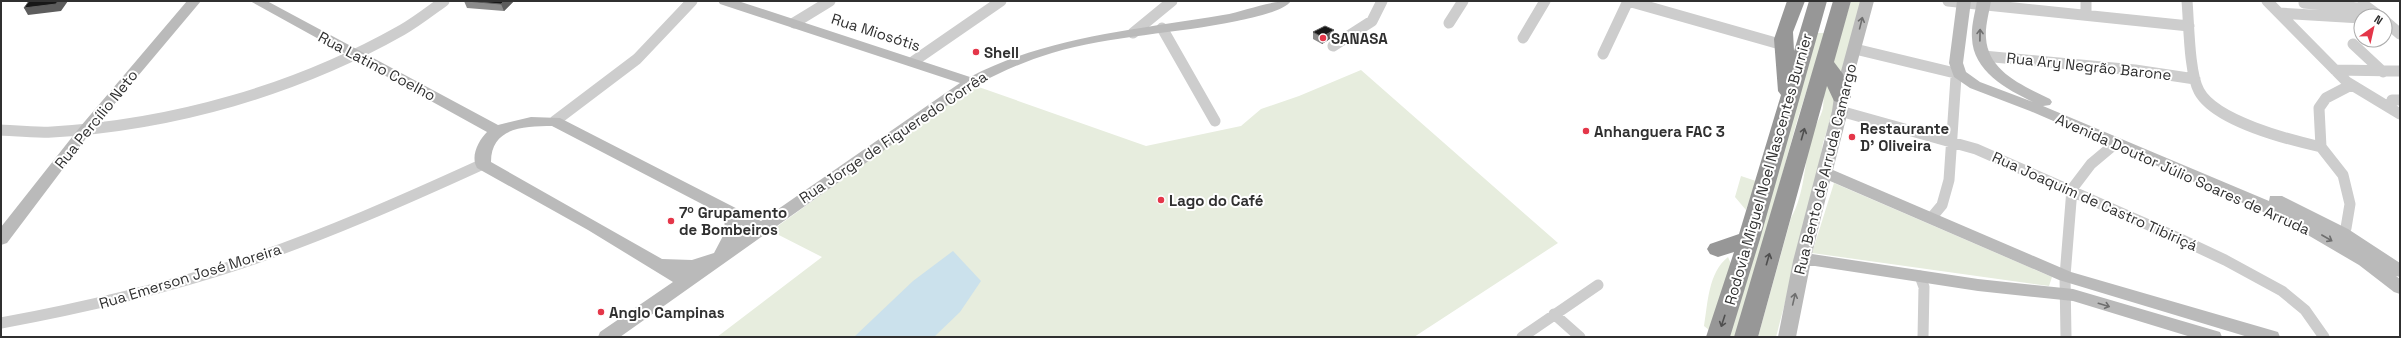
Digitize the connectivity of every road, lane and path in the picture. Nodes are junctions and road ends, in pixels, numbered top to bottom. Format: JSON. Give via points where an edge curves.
{"nodes":[{"id":1,"x":194,"y":1,"type":"edge"},
{"id":2,"x":257,"y":1,"type":"edge"},
{"id":3,"x":444,"y":1,"type":"edge"},
{"id":4,"x":692,"y":1,"type":"edge"},
{"id":5,"x":725,"y":1,"type":"edge"},
{"id":6,"x":830,"y":1,"type":"edge"},
{"id":7,"x":1000,"y":1,"type":"edge"},
{"id":8,"x":1172,"y":1,"type":"edge"},
{"id":9,"x":1284,"y":1,"type":"edge"},
{"id":10,"x":1382,"y":1,"type":"edge"},
{"id":11,"x":1463,"y":1,"type":"edge"},
{"id":12,"x":1545,"y":1,"type":"edge"},
{"id":13,"x":1628,"y":1,"type":"edge"},
{"id":14,"x":1818,"y":1,"type":"edge"},
{"id":15,"x":1842,"y":1,"type":"edge"},
{"id":16,"x":1867,"y":1,"type":"edge"},
{"id":17,"x":1948,"y":1,"type":"edge"},
{"id":18,"x":2086,"y":1,"type":"edge"},
{"id":19,"x":2187,"y":1,"type":"edge"},
{"id":20,"x":2267,"y":1,"type":"edge"},
{"id":21,"x":2360,"y":1,"type":"edge"},
{"id":22,"x":1964,"y":3,"type":"edge"},
{"id":23,"x":2304,"y":3,"type":"dead end"},
{"id":24,"x":1984,"y":4,"type":"edge"},
{"id":25,"x":2369,"y":8,"type":"joint"},
{"id":26,"x":1793,"y":9,"type":"edge"},
{"id":27,"x":2280,"y":13,"type":"junction"},
{"id":28,"x":2086,"y":15,"type":"junction"},
{"id":29,"x":2353,"y":18,"type":"edge"},
{"id":30,"x":794,"y":23,"type":"junction"},
{"id":31,"x":1449,"y":23,"type":"dead end"},
{"id":32,"x":1835,"y":24,"type":"junction"},
{"id":33,"x":2189,"y":26,"type":"junction"},
{"id":34,"x":1162,"y":28,"type":"junction"},
{"id":35,"x":1810,"y":28,"type":"junction"},
{"id":36,"x":1133,"y":33,"type":"junction"},
{"id":37,"x":1523,"y":38,"type":"dead end"},
{"id":38,"x":2352,"y":44,"type":"dead end"},
{"id":39,"x":1783,"y":45,"type":"junction"},
{"id":40,"x":1333,"y":46,"type":"dead end"},
{"id":41,"x":1855,"y":49,"type":"junction"},
{"id":42,"x":1604,"y":54,"type":"dead end"},
{"id":43,"x":356,"y":55,"type":"junction"},
{"id":44,"x":1956,"y":55,"type":"junction"},
{"id":45,"x":1986,"y":60,"type":"junction"},
{"id":46,"x":914,"y":61,"type":"junction"},
{"id":47,"x":1824,"y":62,"type":"junction"},
{"id":48,"x":2335,"y":70,"type":"junction"},
{"id":49,"x":2400,"y":71,"type":"edge"},
{"id":50,"x":2383,"y":72,"type":"junction"},
{"id":51,"x":2195,"y":79,"type":"junction"},
{"id":52,"x":1958,"y":81,"type":"junction"},
{"id":53,"x":971,"y":82,"type":"junction"},
{"id":54,"x":2011,"y":84,"type":"junction"},
{"id":55,"x":2351,"y":85,"type":"junction"},
{"id":56,"x":1982,"y":87,"type":"junction"},
{"id":57,"x":1789,"y":97,"type":"junction"},
{"id":58,"x":1841,"y":104,"type":"junction"},
{"id":59,"x":2400,"y":114,"type":"edge"},
{"id":60,"x":554,"y":121,"type":"junction"},
{"id":61,"x":1215,"y":121,"type":"dead end"},
{"id":62,"x":1,"y":130,"type":"edge"},
{"id":63,"x":85,"y":130,"type":"junction"},
{"id":64,"x":497,"y":132,"type":"junction"},
{"id":65,"x":1952,"y":141,"type":"junction"},
{"id":66,"x":2116,"y":143,"type":"junction"},
{"id":67,"x":2321,"y":147,"type":"junction"},
{"id":68,"x":483,"y":164,"type":"junction"},
{"id":69,"x":1825,"y":173,"type":"junction"},
{"id":70,"x":2072,"y":190,"type":"junction"},
{"id":71,"x":733,"y":214,"type":"junction"},
{"id":72,"x":1932,"y":217,"type":"junction"},
{"id":73,"x":760,"y":228,"type":"junction"},
{"id":74,"x":2342,"y":233,"type":"junction"},
{"id":75,"x":1,"y":239,"type":"edge"},
{"id":76,"x":1749,"y":239,"type":"junction"},
{"id":77,"x":1718,"y":249,"type":"dead end"},
{"id":78,"x":722,"y":257,"type":"junction"},
{"id":79,"x":1802,"y":261,"type":"junction"},
{"id":80,"x":660,"y":265,"type":"junction"},
{"id":81,"x":2400,"y":271,"type":"edge"},
{"id":82,"x":1920,"y":276,"type":"junction"},
{"id":83,"x":2065,"y":276,"type":"junction"},
{"id":84,"x":687,"y":282,"type":"junction"},
{"id":85,"x":1598,"y":285,"type":"dead end"},
{"id":86,"x":2400,"y":288,"type":"edge"},
{"id":87,"x":2066,"y":294,"type":"junction"},
{"id":88,"x":1554,"y":314,"type":"junction"},
{"id":89,"x":1,"y":323,"type":"edge"},
{"id":90,"x":607,"y":337,"type":"edge"},
{"id":91,"x":1522,"y":337,"type":"edge"},
{"id":92,"x":1580,"y":337,"type":"edge"},
{"id":93,"x":1718,"y":337,"type":"edge"},
{"id":94,"x":1746,"y":337,"type":"edge"},
{"id":95,"x":1787,"y":337,"type":"edge"},
{"id":96,"x":1923,"y":337,"type":"edge"},
{"id":97,"x":2066,"y":337,"type":"edge"},
{"id":98,"x":2212,"y":337,"type":"edge"},
{"id":99,"x":2271,"y":337,"type":"edge"},
{"id":100,"x":2324,"y":337,"type":"edge"}],
"edges":[{"from":1,"to":63,"type":"street","name":"Rua Percílio Neto"},
{"from":2,"to":43,"type":"street","name":"Rua Latino Coelho"},
{"from":3,"to":43,"type":"street","via":[[410,26]]},
{"from":4,"to":60,"type":"street","via":[[637,59]]},
{"from":5,"to":30,"type":"street","name":"Rua Miosótis"},
{"from":6,"to":30,"type":"street"},
{"from":7,"to":46,"type":"street"},
{"from":8,"to":36,"type":"street"},
{"from":9,"to":34,"type":"street","name":"Rua Jorge de Figueredo Corrêa","via":[[1259,11],[1228,18]]},
{"from":10,"to":40,"type":"street","via":[[1372,21]]},
{"from":11,"to":31,"type":"street"},
{"from":12,"to":37,"type":"street"},
{"from":13,"to":39,"type":"street"},
{"from":13,"to":42,"type":"street"},
{"from":14,"to":35,"type":"highway","name":"Rodovia Miguel Noel Nascentes Burnier"},
{"from":15,"to":32,"type":"highway","name":"Rodovia Miguel Noel Nascentes Burnier"},
{"from":41,"to":16,"type":"street","name":"Rua Bento de Arruda Camargo","one_way":true},
{"from":17,"to":22,"type":"street"},
{"from":18,"to":28,"type":"street"},
{"from":19,"to":33,"type":"street"},
{"from":20,"to":27,"type":"street"},
{"from":21,"to":25,"type":"street"},
{"from":22,"to":24,"type":"street"},
{"from":22,"to":44,"type":"street"},
{"from":23,"to":25,"type":"street"},
{"from":24,"to":28,"type":"street"},
{"from":45,"to":24,"type":"street","one_way":true,"via":[[1979,39]]},
{"from":26,"to":35,"type":"highway","via":[[1794,22]]},
{"from":26,"to":39,"type":"highway","via":[[1787,22]]},
{"from":27,"to":29,"type":"street"},
{"from":27,"to":48,"type":"street"},
{"from":28,"to":33,"type":"street"},
{"from":30,"to":46,"type":"street","name":"Rua Miosótis"},
{"from":32,"to":35,"type":"highway","via":[[1828,28]]},
{"from":32,"to":47,"type":"highway","name":"Rodovia Miguel Noel Nascentes Burnier"},
{"from":33,"to":51,"type":"street"},
{"from":34,"to":36,"type":"street","name":"Rua Jorge de Figueredo Corrêa"},
{"from":34,"to":61,"type":"street"},
{"from":35,"to":57,"type":"highway","name":"Rodovia Miguel Noel Nascentes Burnier","via":[[1803,58]]},
{"from":36,"to":53,"type":"street","name":"Rua Jorge de Figueredo Corrêa","via":[[1040,51],[992,69]]},
{"from":38,"to":50,"type":"street"},
{"from":39,"to":57,"type":"highway"},
{"from":41,"to":52,"type":"street"},
{"from":41,"to":58,"type":"street","name":"Rua Bento de Arruda Camargo"},
{"from":43,"to":63,"type":"street","via":[[293,80],[208,107],[140,122]]},
{"from":43,"to":64,"type":"street","name":"Rua Latino Coelho"},
{"from":44,"to":45,"type":"street"},
{"from":44,"to":52,"type":"street"},
{"from":45,"to":51,"type":"street","name":"Rua Ary Negrão Barone","via":[[2150,72]]},
{"from":45,"to":54,"type":"street","name":"Avenida Doutor Júlio Soares de Arruda"},
{"from":46,"to":53,"type":"street","name":"Rua Miosótis"},
{"from":47,"to":58,"type":"highway","via":[[1833,74]]},
{"from":94,"to":47,"type":"highway","name":"Rodovia Miguel Noel Nascentes Burnier","one_way":true},
{"from":48,"to":50,"type":"street"},
{"from":48,"to":55,"type":"street"},
{"from":49,"to":50,"type":"street"},
{"from":51,"to":67,"type":"street","via":[[2199,92],[2212,104],[2234,117],[2279,137]]},
{"from":52,"to":56,"type":"street","name":"Avenida Doutor Júlio Soares de Arruda"},
{"from":52,"to":65,"type":"street"},
{"from":53,"to":73,"type":"street","name":"Rua Jorge de Figueredo Corrêa"},
{"from":54,"to":56,"type":"street","via":[[2005,90]]},
{"from":54,"to":74,"type":"street","name":"Avenida Doutor Júlio Soares de Arruda","via":[[2057,107],[2298,209]]},
{"from":55,"to":59,"type":"street"},
{"from":55,"to":67,"type":"street","via":[[2326,98],[2319,108]]},
{"from":56,"to":66,"type":"street","name":"Avenida Doutor Júlio Soares de Arruda"},
{"from":57,"to":76,"type":"highway","name":"Rodovia Miguel Noel Nascentes Burnier"},
{"from":58,"to":65,"type":"street","name":"Rua Joaquim de Castro Tibiriçá"},
{"from":58,"to":69,"type":"street","name":"Rua Bento de Arruda Camargo"},
{"from":60,"to":64,"type":"street","via":[[516,124]]},
{"from":60,"to":71,"type":"street"},
{"from":62,"to":63,"type":"street"},
{"from":63,"to":75,"type":"street","name":"Rua Percílio Neto"},
{"from":64,"to":68,"type":"street","via":[[488,141],[482,154]]},
{"from":65,"to":70,"type":"street","name":"Rua Joaquim de Castro Tibiriçá"},
{"from":65,"to":72,"type":"street","via":[[1949,180],[1942,205]]},
{"from":66,"to":70,"type":"street","via":[[2101,154],[2076,181]]},
{"from":66,"to":86,"type":"street","name":"Avenida Doutor Júlio Soares de Arruda","one_way":true,"via":[[2288,216],[2365,261]]},
{"from":67,"to":74,"type":"street","via":[[2343,175],[2350,204],[2346,228]]},
{"from":68,"to":80,"type":"street"},
{"from":68,"to":89,"type":"street","name":"Rua Emerson José Moreira","via":[[359,219],[277,251],[210,273],[79,309]]},
{"from":69,"to":72,"type":"street"},
{"from":69,"to":79,"type":"street","name":"Rua Bento de Arruda Camargo"},
{"from":70,"to":83,"type":"street"},
{"from":70,"to":100,"type":"street","name":"Rua Joaquim de Castro Tibiriçá","via":[[2259,277],[2282,291],[2305,310]]},
{"from":71,"to":73,"type":"street"},
{"from":71,"to":78,"type":"street","via":[[732,234]]},
{"from":72,"to":83,"type":"street"},
{"from":73,"to":78,"type":"street","name":"Rua Jorge de Figueredo Corrêa"},
{"from":74,"to":81,"type":"street","name":"Avenida Doutor Júlio Soares de Arruda"},
{"from":76,"to":77,"type":"highway"},
{"from":76,"to":93,"type":"highway","name":"Rodovia Miguel Noel Nascentes Burnier","one_way":true},
{"from":78,"to":80,"type":"street","via":[[692,266]]},
{"from":78,"to":84,"type":"street","name":"Rua Jorge de Figueredo Corrêa"},
{"from":79,"to":82,"type":"street","via":[[1815,260]]},
{"from":95,"to":79,"type":"street","name":"Rua Bento de Arruda Camargo","one_way":true},
{"from":80,"to":84,"type":"street"},
{"from":82,"to":87,"type":"street"},
{"from":82,"to":96,"type":"street","via":[[1924,287]]},
{"from":83,"to":87,"type":"street"},
{"from":83,"to":99,"type":"street"},
{"from":84,"to":90,"type":"street","name":"Rua Jorge de Figueredo Corrêa"},
{"from":85,"to":88,"type":"street"},
{"from":87,"to":97,"type":"street"},
{"from":87,"to":98,"type":"street","one_way":true},
{"from":88,"to":91,"type":"street"},
{"from":88,"to":92,"type":"street"}]}
